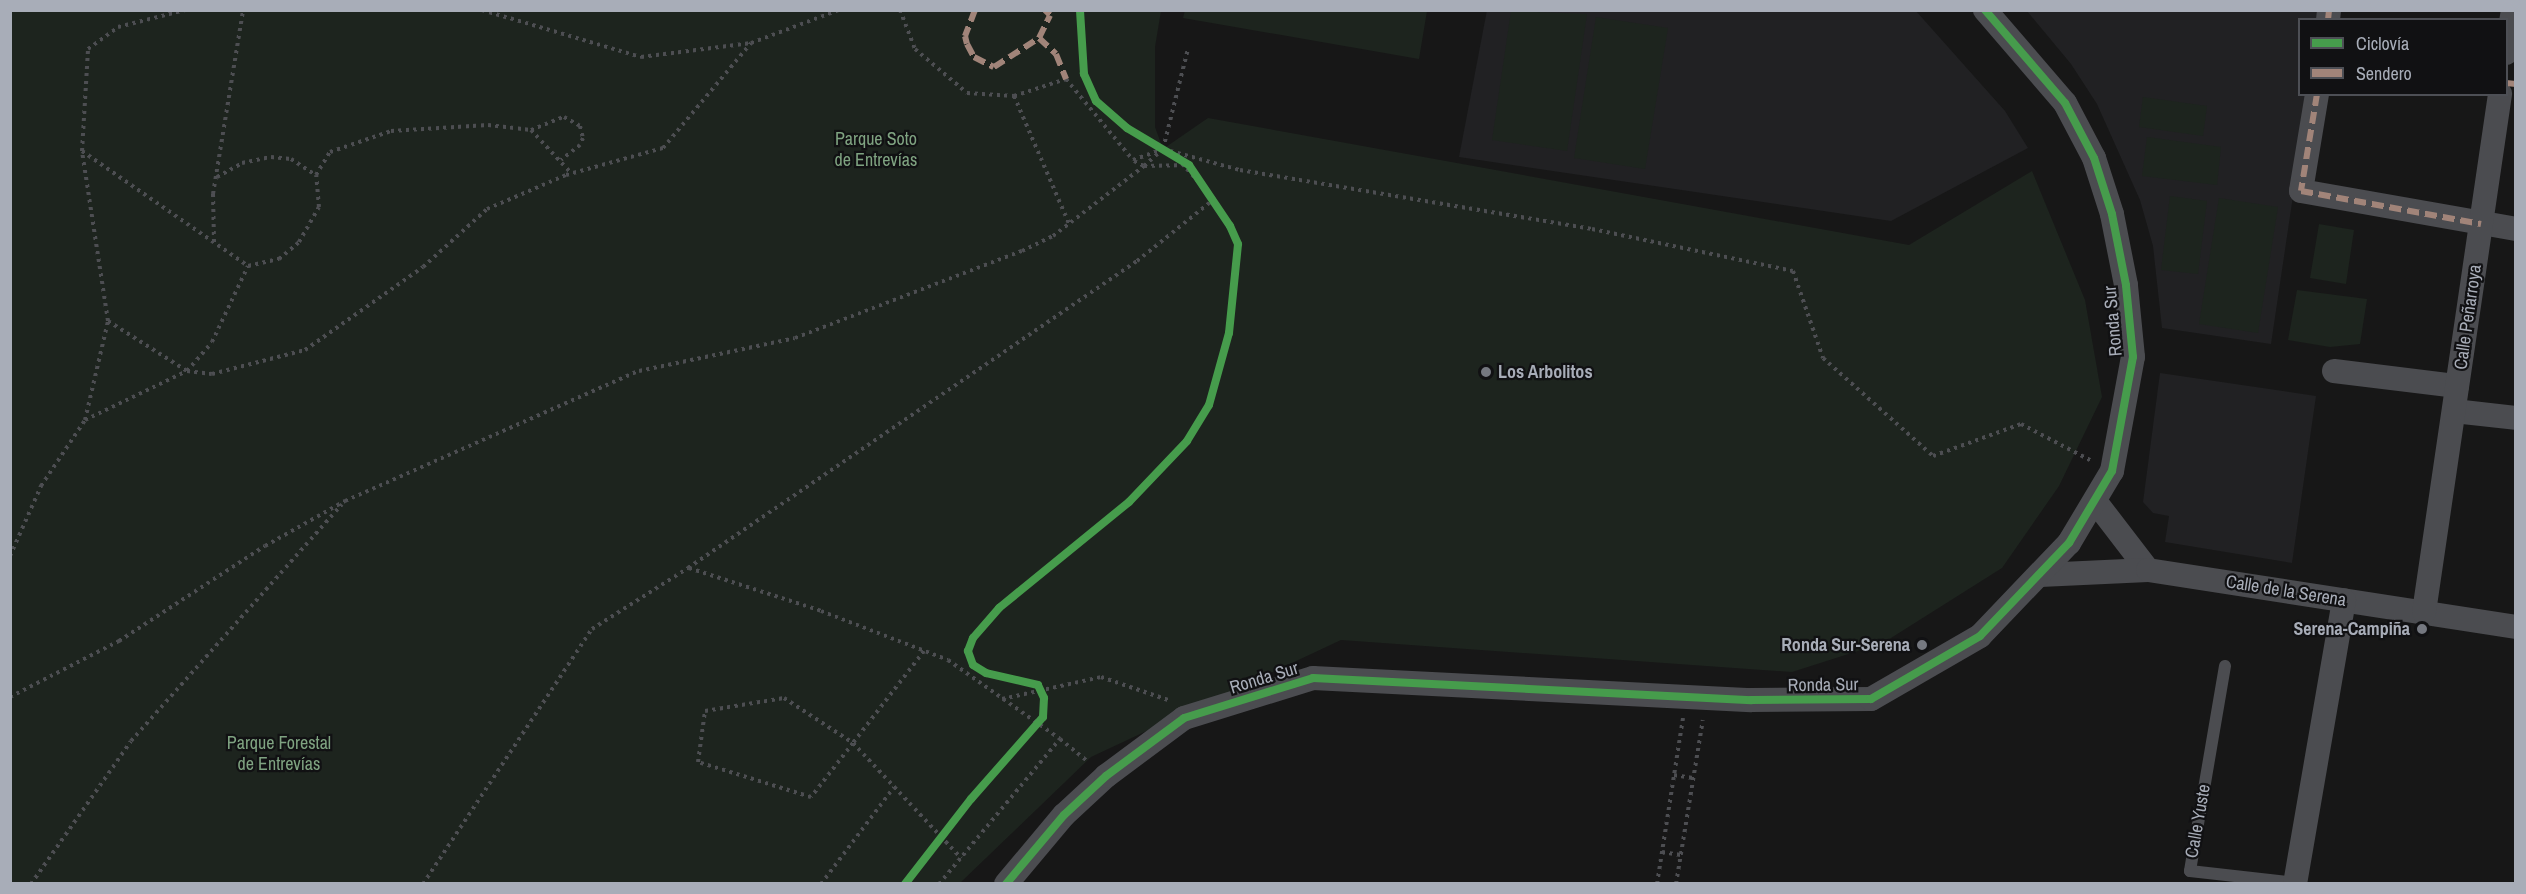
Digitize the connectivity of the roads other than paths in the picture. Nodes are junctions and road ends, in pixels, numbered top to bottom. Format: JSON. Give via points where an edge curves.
{"nodes":[{"id":1,"x":1985,"y":10,"type":"edge"},
{"id":2,"x":2513,"y":10,"type":"edge"},
{"id":3,"x":2508,"y":41,"type":"edge"},
{"id":4,"x":2317,"y":96,"type":"edge"},
{"id":5,"x":2500,"y":96,"type":"edge"},
{"id":6,"x":2481,"y":224,"type":"junction"},
{"id":7,"x":2516,"y":229,"type":"edge"},
{"id":8,"x":2334,"y":371,"type":"dead end"},
{"id":9,"x":2457,"y":386,"type":"junction"},
{"id":10,"x":2454,"y":411,"type":"junction"},
{"id":11,"x":2516,"y":418,"type":"edge"},
{"id":12,"x":2095,"y":501,"type":"junction"},
{"id":13,"x":2148,"y":570,"type":"junction"},
{"id":14,"x":2040,"y":575,"type":"junction"},
{"id":15,"x":2344,"y":600,"type":"junction"},
{"id":16,"x":2424,"y":612,"type":"junction"},
{"id":17,"x":2516,"y":627,"type":"edge"},
{"id":18,"x":2225,"y":666,"type":"dead end"},
{"id":19,"x":2296,"y":883,"type":"edge"},
{"id":20,"x":1006,"y":884,"type":"edge"}],
"edges":[{"from":1,"to":12,"type":"street","name":"Ronda Sur","via":[[2065,103],[2094,159],[2112,214],[2126,285],[2133,357],[2112,471]]},
{"from":2,"to":3,"type":"street"},
{"from":4,"to":6,"type":"street","via":[[2301,191]]},
{"from":5,"to":6,"type":"street","name":"Calle Peñarroya"},
{"from":6,"to":7,"type":"street"},
{"from":6,"to":9,"type":"street","name":"Calle Peñarroya"},
{"from":8,"to":9,"type":"street"},
{"from":9,"to":10,"type":"street","name":"Calle Peñarroya"},
{"from":10,"to":11,"type":"street"},
{"from":10,"to":16,"type":"street"},
{"from":12,"to":13,"type":"street"},
{"from":12,"to":14,"type":"street","name":"Ronda Sur","via":[[2069,543]]},
{"from":13,"to":14,"type":"street","name":"Calle de la Serena"},
{"from":13,"to":15,"type":"street","name":"Calle de la Serena"},
{"from":14,"to":20,"type":"street","name":"Ronda Sur","via":[[1980,636],[1871,699],[1697,698],[1313,678],[1184,718],[1106,776],[1064,815]]},
{"from":15,"to":16,"type":"street","name":"Calle de la Serena"},
{"from":15,"to":19,"type":"street","name":"Calle Yuste"},
{"from":16,"to":17,"type":"street","name":"Calle de la Serena"},
{"from":18,"to":19,"type":"lane","name":"Calle Yuste","via":[[2190,871]]}]}
